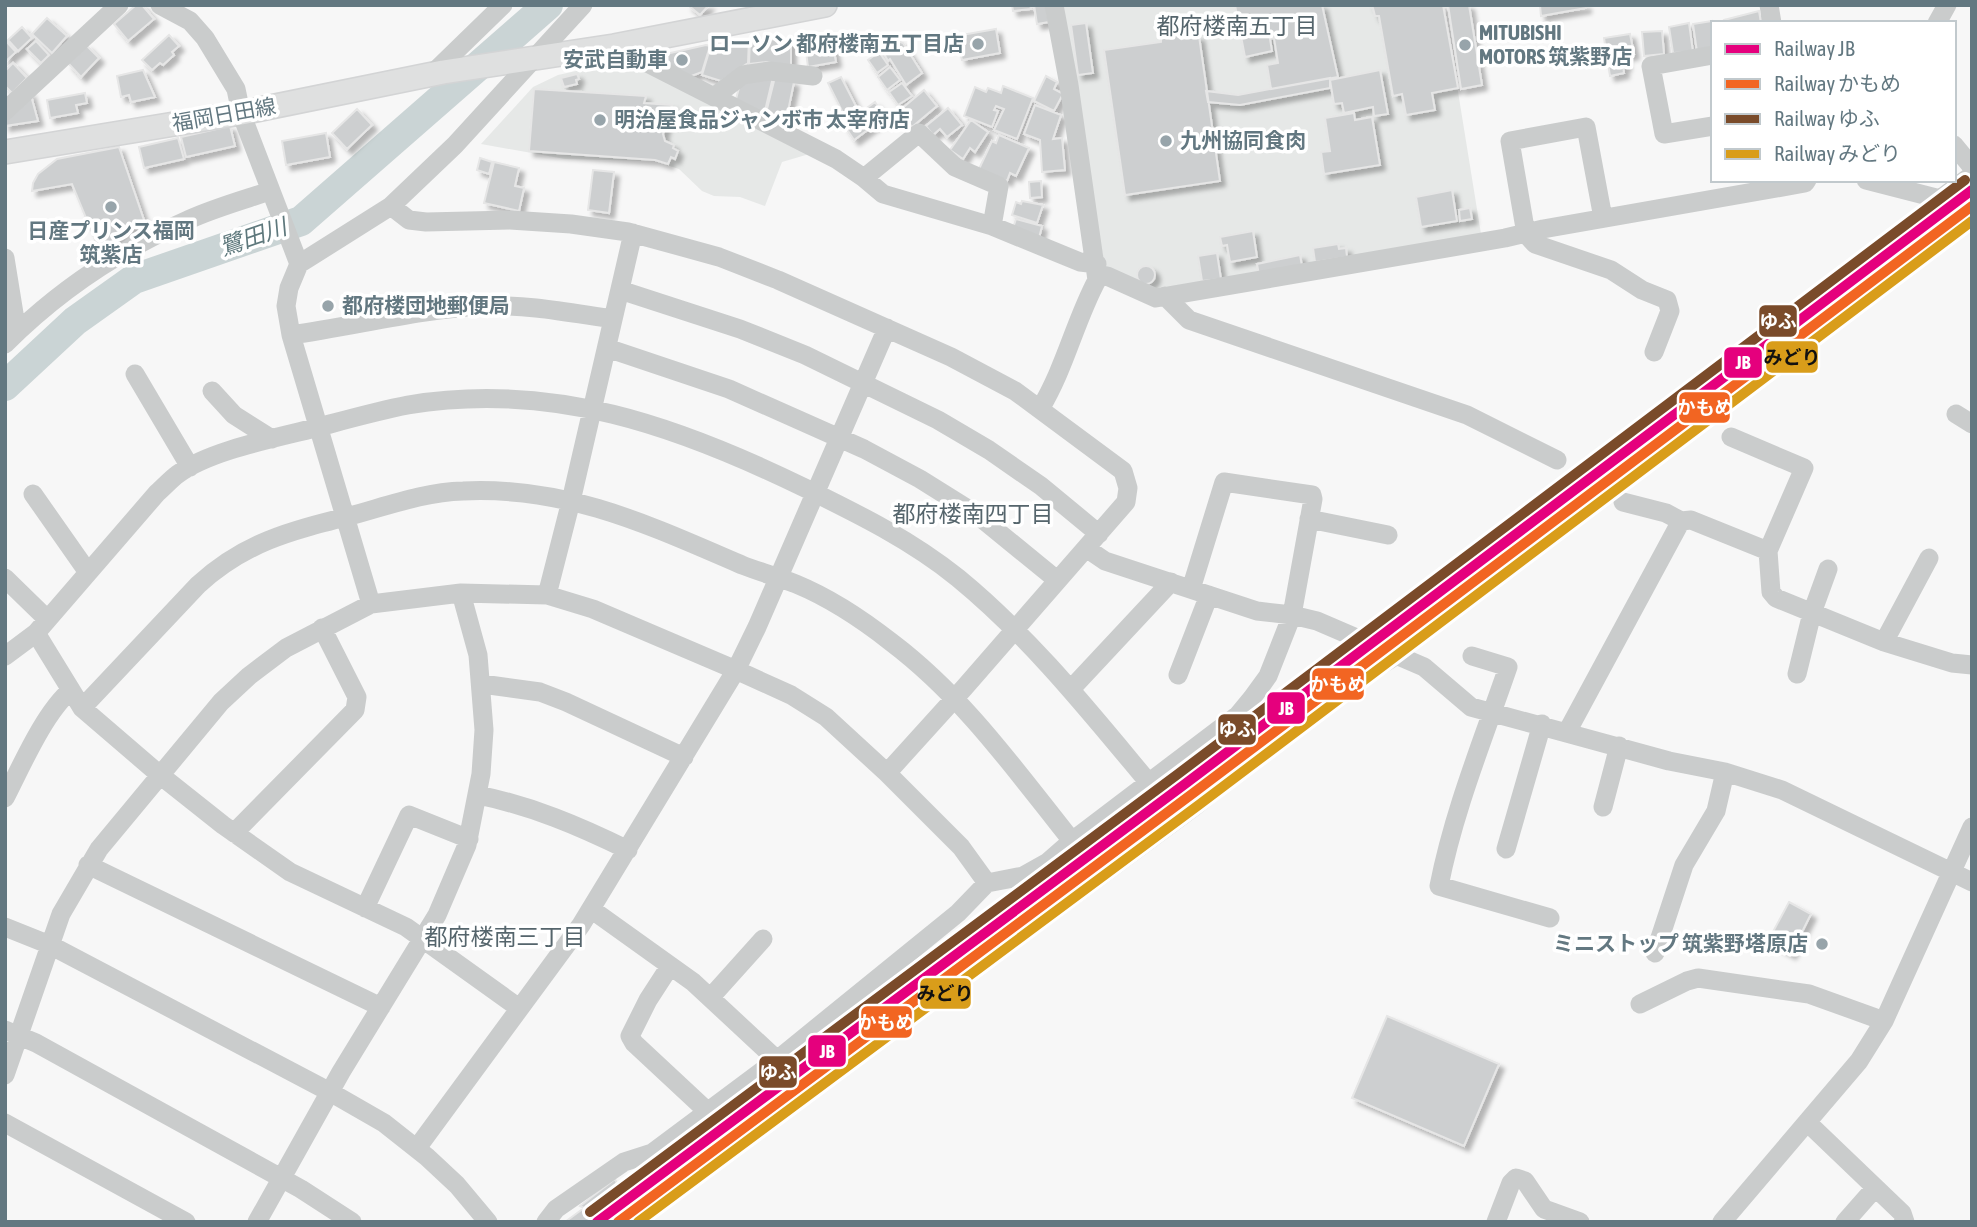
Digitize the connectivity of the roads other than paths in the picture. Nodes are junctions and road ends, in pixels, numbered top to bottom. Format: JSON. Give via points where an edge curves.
{"nodes":[{"id":1,"x":119,"y":5,"type":"edge"},
{"id":2,"x":160,"y":5,"type":"edge"},
{"id":3,"x":503,"y":5,"type":"edge"},
{"id":4,"x":583,"y":5,"type":"edge"},
{"id":5,"x":825,"y":5,"type":"edge"},
{"id":6,"x":1054,"y":5,"type":"edge"},
{"id":7,"x":1947,"y":5,"type":"edge"},
{"id":8,"x":746,"y":12,"type":"edge"},
{"id":9,"x":1938,"y":21,"type":"edge"},
{"id":10,"x":614,"y":46,"type":"junction"},
{"id":11,"x":1711,"y":55,"type":"edge"},
{"id":12,"x":527,"y":58,"type":"junction"},
{"id":13,"x":437,"y":74,"type":"junction"},
{"id":14,"x":813,"y":76,"type":"dead end"},
{"id":15,"x":715,"y":96,"type":"junction"},
{"id":16,"x":5,"y":111,"type":"edge"},
{"id":17,"x":241,"y":113,"type":"junction"},
{"id":18,"x":1711,"y":126,"type":"edge"},
{"id":19,"x":1956,"y":147,"type":"edge"},
{"id":20,"x":5,"y":152,"type":"edge"},
{"id":21,"x":1972,"y":167,"type":"edge"},
{"id":22,"x":1972,"y":175,"type":"edge"},
{"id":23,"x":864,"y":178,"type":"junction"},
{"id":24,"x":1806,"y":182,"type":"edge"},
{"id":25,"x":1874,"y":182,"type":"edge"},
{"id":26,"x":272,"y":196,"type":"junction"},
{"id":27,"x":391,"y":206,"type":"junction"},
{"id":28,"x":1603,"y":218,"type":"junction"},
{"id":29,"x":992,"y":226,"type":"junction"},
{"id":30,"x":633,"y":233,"type":"junction"},
{"id":31,"x":1526,"y":234,"type":"junction"},
{"id":32,"x":295,"y":256,"type":"junction"},
{"id":33,"x":5,"y":258,"type":"edge"},
{"id":34,"x":1097,"y":269,"type":"junction"},
{"id":35,"x":620,"y":290,"type":"junction"},
{"id":36,"x":1165,"y":296,"type":"junction"},
{"id":37,"x":9,"y":300,"type":"edge"},
{"id":38,"x":613,"y":319,"type":"junction"},
{"id":39,"x":887,"y":328,"type":"junction"},
{"id":40,"x":291,"y":335,"type":"junction"},
{"id":41,"x":11,"y":338,"type":"edge"},
{"id":42,"x":607,"y":348,"type":"junction"},
{"id":43,"x":1654,"y":352,"type":"dead end"},
{"id":44,"x":135,"y":374,"type":"dead end"},
{"id":45,"x":863,"y":383,"type":"junction"},
{"id":46,"x":212,"y":391,"type":"dead end"},
{"id":47,"x":592,"y":409,"type":"junction"},
{"id":48,"x":1040,"y":409,"type":"junction"},
{"id":49,"x":319,"y":427,"type":"junction"},
{"id":50,"x":1731,"y":437,"type":"dead end"},
{"id":51,"x":839,"y":438,"type":"junction"},
{"id":52,"x":272,"y":439,"type":"junction"},
{"id":53,"x":1557,"y":460,"type":"dead end"},
{"id":54,"x":191,"y":467,"type":"junction"},
{"id":55,"x":815,"y":493,"type":"junction"},
{"id":56,"x":33,"y":494,"type":"dead end"},
{"id":57,"x":571,"y":502,"type":"junction"},
{"id":58,"x":1623,"y":502,"type":"dead end"},
{"id":59,"x":347,"y":516,"type":"junction"},
{"id":60,"x":1309,"y":519,"type":"junction"},
{"id":61,"x":1681,"y":522,"type":"junction"},
{"id":62,"x":1388,"y":535,"type":"dead end"},
{"id":63,"x":1092,"y":541,"type":"junction"},
{"id":64,"x":1768,"y":551,"type":"junction"},
{"id":65,"x":1929,"y":558,"type":"dead end"},
{"id":66,"x":1828,"y":569,"type":"dead end"},
{"id":67,"x":88,"y":572,"type":"junction"},
{"id":68,"x":5,"y":578,"type":"edge"},
{"id":69,"x":778,"y":578,"type":"junction"},
{"id":70,"x":1057,"y":580,"type":"junction"},
{"id":71,"x":1171,"y":582,"type":"junction"},
{"id":72,"x":1200,"y":592,"type":"junction"},
{"id":73,"x":461,"y":593,"type":"junction"},
{"id":74,"x":547,"y":596,"type":"junction"},
{"id":75,"x":371,"y":604,"type":"junction"},
{"id":76,"x":1812,"y":613,"type":"junction"},
{"id":77,"x":1292,"y":615,"type":"junction"},
{"id":78,"x":41,"y":626,"type":"junction"},
{"id":79,"x":322,"y":628,"type":"junction"},
{"id":80,"x":1014,"y":631,"type":"junction"},
{"id":81,"x":1884,"y":642,"type":"junction"},
{"id":82,"x":1397,"y":655,"type":"junction"},
{"id":83,"x":5,"y":656,"type":"edge"},
{"id":84,"x":1472,"y":656,"type":"dead end"},
{"id":85,"x":1972,"y":665,"type":"edge"},
{"id":86,"x":736,"y":670,"type":"junction"},
{"id":87,"x":1797,"y":674,"type":"dead end"},
{"id":88,"x":1178,"y":676,"type":"dead end"},
{"id":89,"x":482,"y":684,"type":"junction"},
{"id":90,"x":1071,"y":689,"type":"junction"},
{"id":91,"x":71,"y":690,"type":"junction"},
{"id":92,"x":956,"y":698,"type":"junction"},
{"id":93,"x":82,"y":708,"type":"junction"},
{"id":94,"x":1493,"y":713,"type":"junction"},
{"id":95,"x":1542,"y":724,"type":"junction"},
{"id":96,"x":1567,"y":732,"type":"junction"},
{"id":97,"x":1619,"y":746,"type":"junction"},
{"id":98,"x":684,"y":757,"type":"junction"},
{"id":99,"x":1725,"y":772,"type":"junction"},
{"id":100,"x":887,"y":773,"type":"junction"},
{"id":101,"x":160,"y":775,"type":"junction"},
{"id":102,"x":1149,"y":783,"type":"junction"},
{"id":103,"x":478,"y":795,"type":"junction"},
{"id":104,"x":5,"y":798,"type":"edge"},
{"id":105,"x":1603,"y":807,"type":"dead end"},
{"id":106,"x":1972,"y":827,"type":"edge"},
{"id":107,"x":234,"y":833,"type":"junction"},
{"id":108,"x":469,"y":839,"type":"junction"},
{"id":109,"x":1072,"y":841,"type":"junction"},
{"id":110,"x":1506,"y":849,"type":"dead end"},
{"id":111,"x":628,"y":850,"type":"junction"},
{"id":112,"x":89,"y":865,"type":"junction"},
{"id":113,"x":1952,"y":871,"type":"junction"},
{"id":114,"x":1972,"y":882,"type":"edge"},
{"id":115,"x":987,"y":883,"type":"junction"},
{"id":116,"x":365,"y":908,"type":"junction"},
{"id":117,"x":591,"y":909,"type":"junction"},
{"id":118,"x":1550,"y":918,"type":"dead end"},
{"id":119,"x":5,"y":928,"type":"edge"},
{"id":120,"x":423,"y":939,"type":"junction"},
{"id":121,"x":763,"y":939,"type":"dead end"},
{"id":122,"x":50,"y":945,"type":"junction"},
{"id":123,"x":1004,"y":947,"type":"dead end"},
{"id":124,"x":1655,"y":953,"type":"dead end"},
{"id":125,"x":670,"y":966,"type":"junction"},
{"id":126,"x":710,"y":998,"type":"junction"},
{"id":127,"x":1640,"y":1004,"type":"dead end"},
{"id":128,"x":381,"y":1007,"type":"junction"},
{"id":129,"x":519,"y":1008,"type":"junction"},
{"id":130,"x":1884,"y":1021,"type":"junction"},
{"id":131,"x":13,"y":1033,"type":"edge"},
{"id":132,"x":776,"y":1060,"type":"junction"},
{"id":133,"x":5,"y":1075,"type":"edge"},
{"id":134,"x":330,"y":1092,"type":"junction"},
{"id":135,"x":707,"y":1111,"type":"junction"},
{"id":136,"x":5,"y":1123,"type":"edge"},
{"id":137,"x":1808,"y":1123,"type":"junction"},
{"id":138,"x":417,"y":1148,"type":"junction"},
{"id":139,"x":282,"y":1178,"type":"junction"},
{"id":140,"x":1875,"y":1188,"type":"junction"},
{"id":141,"x":186,"y":1222,"type":"edge"},
{"id":142,"x":257,"y":1222,"type":"edge"},
{"id":143,"x":352,"y":1222,"type":"edge"},
{"id":144,"x":488,"y":1222,"type":"edge"},
{"id":145,"x":546,"y":1222,"type":"edge"},
{"id":146,"x":1496,"y":1222,"type":"edge"},
{"id":147,"x":1580,"y":1222,"type":"edge"},
{"id":148,"x":1723,"y":1222,"type":"edge"},
{"id":149,"x":1845,"y":1222,"type":"edge"},
{"id":150,"x":1905,"y":1222,"type":"edge"}],
"edges":[{"from":1,"to":16,"type":"street"},
{"from":2,"to":17,"type":"street","via":[[190,21],[205,38],[236,89]]},
{"from":3,"to":13,"type":"street"},
{"from":4,"to":12,"type":"street"},
{"from":5,"to":8,"type":"main road"},
{"from":6,"to":34,"type":"street"},
{"from":7,"to":9,"type":"street"},
{"from":8,"to":10,"type":"main road"},
{"from":10,"to":12,"type":"main road"},
{"from":10,"to":15,"type":"street"},
{"from":11,"to":18,"type":"street","via":[[1651,66],[1664,134]]},
{"from":12,"to":13,"type":"main road","name":"福岡日田線"},
{"from":12,"to":27,"type":"street","via":[[455,145]]},
{"from":13,"to":17,"type":"main road","name":"福岡日田線"},
{"from":14,"to":15,"type":"street","via":[[770,71],[743,75]]},
{"from":15,"to":23,"type":"street"},
{"from":17,"to":20,"type":"main road","name":"福岡日田線"},
{"from":17,"to":26,"type":"street"},
{"from":19,"to":21,"type":"street"},
{"from":22,"to":25,"type":"street","via":[[1940,199]]},
{"from":23,"to":29,"type":"street","via":[[883,194]]},
{"from":23,"to":29,"type":"street","via":[[919,134],[954,167],[999,186]]},
{"from":24,"to":28,"type":"street"},
{"from":26,"to":32,"type":"street"},
{"from":26,"to":41,"type":"street","via":[[190,219],[138,244],[82,277]]},
{"from":27,"to":30,"type":"street","via":[[410,220],[522,220]]},
{"from":27,"to":32,"type":"street"},
{"from":28,"to":31,"type":"street"},
{"from":28,"to":31,"type":"street","via":[[1586,127],[1510,141]]},
{"from":29,"to":34,"type":"street"},
{"from":30,"to":35,"type":"street"},
{"from":30,"to":39,"type":"street","via":[[731,262]]},
{"from":31,"to":36,"type":"street"},
{"from":31,"to":43,"type":"street","via":[[1535,244],[1611,270],[1667,300],[1670,310]]},
{"from":32,"to":40,"type":"street","via":[[286,306]]},
{"from":33,"to":37,"type":"street"},
{"from":34,"to":36,"type":"street","via":[[1156,298]]},
{"from":34,"to":48,"type":"street","via":[[1097,280]]},
{"from":35,"to":38,"type":"street"},
{"from":35,"to":45,"type":"street","via":[[740,329]]},
{"from":36,"to":53,"type":"street","via":[[1189,320],[1467,415]]},
{"from":37,"to":41,"type":"street"},
{"from":38,"to":40,"type":"street","via":[[485,306]]},
{"from":38,"to":42,"type":"street"},
{"from":39,"to":45,"type":"street"},
{"from":39,"to":48,"type":"street","via":[[962,362]]},
{"from":40,"to":49,"type":"street"},
{"from":42,"to":47,"type":"street"},
{"from":42,"to":51,"type":"street","via":[[729,389]]},
{"from":44,"to":54,"type":"street"},
{"from":45,"to":51,"type":"street"},
{"from":45,"to":63,"type":"street","via":[[989,450],[1041,486]]},
{"from":46,"to":52,"type":"street","via":[[234,415]]},
{"from":47,"to":49,"type":"street","via":[[523,399],[465,399],[409,405]]},
{"from":47,"to":55,"type":"street","via":[[701,440]]},
{"from":47,"to":57,"type":"street"},
{"from":48,"to":63,"type":"street","via":[[1123,471],[1127,480],[1126,502]]},
{"from":49,"to":52,"type":"street"},
{"from":49,"to":59,"type":"street"},
{"from":50,"to":64,"type":"street","via":[[1804,468]]},
{"from":51,"to":55,"type":"street"},
{"from":51,"to":70,"type":"street","via":[[976,514]]},
{"from":52,"to":54,"type":"street"},
{"from":54,"to":67,"type":"street","via":[[157,493]]},
{"from":55,"to":69,"type":"street"},
{"from":55,"to":80,"type":"street","via":[[907,541],[957,577]]},
{"from":56,"to":67,"type":"street"},
{"from":57,"to":59,"type":"street","via":[[507,491],[461,491],[421,496]]},
{"from":57,"to":69,"type":"street","via":[[629,517]]},
{"from":57,"to":74,"type":"street"},
{"from":58,"to":61,"type":"street","via":[[1666,513]]},
{"from":59,"to":75,"type":"street"},
{"from":59,"to":93,"type":"street","via":[[283,534],[215,570]]},
{"from":60,"to":62,"type":"street"},
{"from":60,"to":72,"type":"street","via":[[1312,495],[1224,482]]},
{"from":60,"to":77,"type":"street"},
{"from":61,"to":64,"type":"street","via":[[1691,520]]},
{"from":61,"to":96,"type":"street"},
{"from":63,"to":70,"type":"street"},
{"from":63,"to":71,"type":"street","via":[[1105,561]]},
{"from":64,"to":76,"type":"street","via":[[1771,592]]},
{"from":65,"to":81,"type":"street"},
{"from":66,"to":76,"type":"street"},
{"from":67,"to":78,"type":"street"},
{"from":68,"to":78,"type":"street"},
{"from":69,"to":86,"type":"street"},
{"from":69,"to":92,"type":"street","via":[[834,604],[890,640]]},
{"from":70,"to":80,"type":"street"},
{"from":71,"to":72,"type":"street"},
{"from":71,"to":90,"type":"street"},
{"from":72,"to":77,"type":"street","via":[[1257,611]]},
{"from":72,"to":88,"type":"street"},
{"from":73,"to":74,"type":"street"},
{"from":73,"to":75,"type":"street"},
{"from":73,"to":89,"type":"street"},
{"from":74,"to":86,"type":"street","via":[[593,609]]},
{"from":75,"to":79,"type":"street"},
{"from":76,"to":81,"type":"street"},
{"from":76,"to":87,"type":"street"},
{"from":77,"to":82,"type":"street"},
{"from":77,"to":102,"type":"street","via":[[1268,676],[1238,715]]},
{"from":78,"to":83,"type":"street"},
{"from":78,"to":91,"type":"street"},
{"from":79,"to":101,"type":"street","via":[[248,676]]},
{"from":79,"to":107,"type":"street","via":[[357,697],[355,710]]},
{"from":80,"to":90,"type":"street"},
{"from":80,"to":92,"type":"street"},
{"from":81,"to":85,"type":"street"},
{"from":82,"to":94,"type":"street","via":[[1424,667],[1471,707]]},
{"from":82,"to":123,"type":"street","via":[[1340,690],[1195,806]]},
{"from":84,"to":94,"type":"street","via":[[1508,667]]},
{"from":86,"to":98,"type":"street"},
{"from":86,"to":100,"type":"street","via":[[826,717]]},
{"from":89,"to":98,"type":"street","via":[[553,697]]},
{"from":89,"to":103,"type":"street","via":[[484,730]]},
{"from":90,"to":102,"type":"street"},
{"from":91,"to":93,"type":"street"},
{"from":91,"to":104,"type":"street","via":[[34,741]]},
{"from":92,"to":100,"type":"street"},
{"from":92,"to":109,"type":"street"},
{"from":93,"to":101,"type":"street"},
{"from":94,"to":95,"type":"street"},
{"from":94,"to":118,"type":"street","via":[[1455,820],[1439,886]]},
{"from":95,"to":96,"type":"street"},
{"from":95,"to":110,"type":"street"},
{"from":96,"to":97,"type":"street"},
{"from":97,"to":99,"type":"street"},
{"from":97,"to":105,"type":"street"},
{"from":98,"to":111,"type":"street"},
{"from":99,"to":113,"type":"street","via":[[1782,790]]},
{"from":99,"to":124,"type":"street","via":[[1716,811],[1684,865]]},
{"from":100,"to":115,"type":"street","via":[[961,847]]},
{"from":101,"to":107,"type":"street"},
{"from":101,"to":112,"type":"street"},
{"from":102,"to":109,"type":"street"},
{"from":103,"to":108,"type":"street"},
{"from":103,"to":111,"type":"street","via":[[548,813]]},
{"from":106,"to":113,"type":"street"},
{"from":107,"to":116,"type":"street","via":[[290,872]]},
{"from":108,"to":116,"type":"street","via":[[409,815]]},
{"from":108,"to":120,"type":"street","via":[[454,880]]},
{"from":109,"to":115,"type":"street","via":[[1023,876]]},
{"from":111,"to":117,"type":"street"},
{"from":112,"to":122,"type":"street"},
{"from":112,"to":128,"type":"street"},
{"from":113,"to":114,"type":"street"},
{"from":113,"to":130,"type":"street"},
{"from":115,"to":132,"type":"street","via":[[958,913]]},
{"from":116,"to":120,"type":"street"},
{"from":117,"to":125,"type":"street"},
{"from":117,"to":129,"type":"street"},
{"from":119,"to":122,"type":"street"},
{"from":120,"to":128,"type":"street"},
{"from":120,"to":129,"type":"street"},
{"from":121,"to":126,"type":"street"},
{"from":122,"to":131,"type":"street"},
{"from":122,"to":134,"type":"street"},
{"from":125,"to":126,"type":"street"},
{"from":125,"to":135,"type":"street","via":[[630,1036]]},
{"from":126,"to":132,"type":"street"},
{"from":127,"to":130,"type":"street","via":[[1698,978],[1809,994]]},
{"from":128,"to":134,"type":"street"},
{"from":129,"to":138,"type":"street"},
{"from":130,"to":137,"type":"street","via":[[1859,1061]]},
{"from":131,"to":133,"type":"street"},
{"from":131,"to":139,"type":"street"},
{"from":132,"to":135,"type":"street"},
{"from":134,"to":138,"type":"street"},
{"from":134,"to":139,"type":"street"},
{"from":135,"to":145,"type":"street","via":[[652,1153],[624,1162],[556,1209]]},
{"from":136,"to":141,"type":"street"},
{"from":137,"to":140,"type":"street"},
{"from":137,"to":148,"type":"street"},
{"from":138,"to":144,"type":"street"},
{"from":139,"to":142,"type":"street"},
{"from":139,"to":143,"type":"street"},
{"from":140,"to":149,"type":"street"},
{"from":140,"to":150,"type":"street","via":[[1902,1213]]},
{"from":146,"to":147,"type":"street","via":[[1516,1178],[1525,1181],[1544,1209]]}]}
